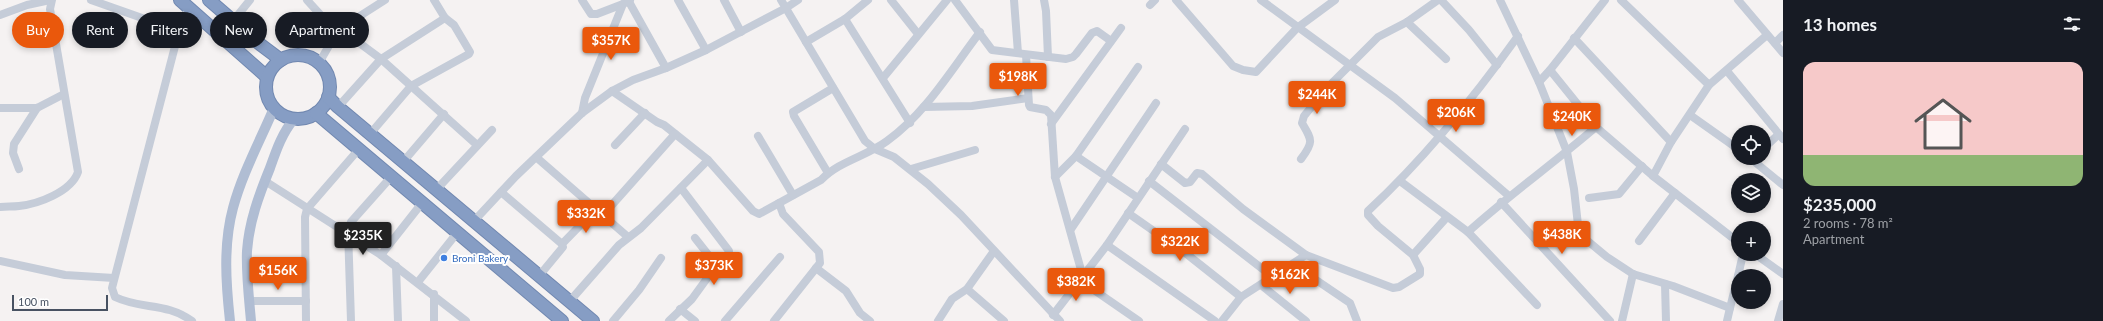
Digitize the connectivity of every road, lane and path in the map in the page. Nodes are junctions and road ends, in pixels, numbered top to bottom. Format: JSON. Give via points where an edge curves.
{"nodes":[{"id":1,"x":51,"y":0,"type":"edge"},
{"id":2,"x":91,"y":0,"type":"edge"},
{"id":3,"x":209,"y":0,"type":"edge"},
{"id":4,"x":250,"y":0,"type":"edge"},
{"id":5,"x":308,"y":0,"type":"edge"},
{"id":6,"x":385,"y":0,"type":"edge"},
{"id":7,"x":434,"y":0,"type":"edge"},
{"id":8,"x":582,"y":0,"type":"edge"},
{"id":9,"x":678,"y":0,"type":"edge"},
{"id":10,"x":724,"y":0,"type":"edge"},
{"id":11,"x":781,"y":0,"type":"edge"},
{"id":12,"x":798,"y":0,"type":"edge"},
{"id":13,"x":868,"y":0,"type":"edge"},
{"id":14,"x":891,"y":0,"type":"edge"},
{"id":15,"x":947,"y":0,"type":"edge"},
{"id":16,"x":955,"y":0,"type":"edge"},
{"id":17,"x":1014,"y":0,"type":"edge"},
{"id":18,"x":1044,"y":0,"type":"edge"},
{"id":19,"x":1176,"y":0,"type":"edge"},
{"id":20,"x":1261,"y":0,"type":"edge"},
{"id":21,"x":1335,"y":0,"type":"edge"},
{"id":22,"x":1439,"y":0,"type":"edge"},
{"id":23,"x":1500,"y":0,"type":"edge"},
{"id":24,"x":1605,"y":0,"type":"edge"},
{"id":25,"x":1621,"y":0,"type":"edge"},
{"id":26,"x":1738,"y":0,"type":"edge"},
{"id":27,"x":627,"y":1,"type":"edge"},
{"id":28,"x":185,"y":3,"type":"edge"},
{"id":29,"x":786,"y":8,"type":"junction"},
{"id":30,"x":223,"y":12,"type":"edge"},
{"id":31,"x":240,"y":12,"type":"edge"},
{"id":32,"x":319,"y":12,"type":"edge"},
{"id":33,"x":366,"y":12,"type":"edge"},
{"id":34,"x":0,"y":15,"type":"edge"},
{"id":35,"x":136,"y":16,"type":"edge"},
{"id":36,"x":445,"y":18,"type":"junction"},
{"id":37,"x":845,"y":19,"type":"junction"},
{"id":38,"x":1407,"y":22,"type":"junction"},
{"id":39,"x":1121,"y":28,"type":"dead end"},
{"id":40,"x":1297,"y":28,"type":"junction"},
{"id":41,"x":741,"y":32,"type":"junction"},
{"id":42,"x":980,"y":32,"type":"junction"},
{"id":43,"x":918,"y":34,"type":"junction"},
{"id":44,"x":1768,"y":35,"type":"junction"},
{"id":45,"x":1783,"y":35,"type":"edge"},
{"id":46,"x":1518,"y":36,"type":"junction"},
{"id":47,"x":1574,"y":38,"type":"junction"},
{"id":48,"x":1111,"y":41,"type":"junction"},
{"id":49,"x":806,"y":42,"type":"junction"},
{"id":50,"x":1775,"y":43,"type":"junction"},
{"id":51,"x":175,"y":48,"type":"edge"},
{"id":52,"x":264,"y":48,"type":"edge"},
{"id":53,"x":328,"y":48,"type":"edge"},
{"id":54,"x":366,"y":48,"type":"edge"},
{"id":55,"x":706,"y":50,"type":"junction"},
{"id":56,"x":1018,"y":53,"type":"junction"},
{"id":57,"x":1783,"y":53,"type":"edge"},
{"id":58,"x":1026,"y":55,"type":"junction"},
{"id":59,"x":1048,"y":57,"type":"junction"},
{"id":60,"x":381,"y":59,"type":"junction"},
{"id":61,"x":1446,"y":59,"type":"dead end"},
{"id":62,"x":281,"y":60,"type":"junction"},
{"id":63,"x":319,"y":63,"type":"junction"},
{"id":64,"x":1497,"y":65,"type":"junction"},
{"id":65,"x":1349,"y":66,"type":"junction"},
{"id":66,"x":1138,"y":67,"type":"dead end"},
{"id":67,"x":666,"y":68,"type":"junction"},
{"id":68,"x":1550,"y":70,"type":"junction"},
{"id":69,"x":1727,"y":71,"type":"junction"},
{"id":70,"x":267,"y":77,"type":"junction"},
{"id":71,"x":883,"y":78,"type":"junction"},
{"id":72,"x":1539,"y":82,"type":"junction"},
{"id":73,"x":1709,"y":85,"type":"junction"},
{"id":74,"x":411,"y":86,"type":"junction"},
{"id":75,"x":833,"y":88,"type":"junction"},
{"id":76,"x":612,"y":92,"type":"junction"},
{"id":77,"x":64,"y":94,"type":"junction"},
{"id":78,"x":328,"y":97,"type":"junction"},
{"id":79,"x":1028,"y":98,"type":"junction"},
{"id":80,"x":1156,"y":103,"type":"dead end"},
{"id":81,"x":338,"y":107,"type":"junction"},
{"id":82,"x":924,"y":107,"type":"junction"},
{"id":83,"x":0,"y":108,"type":"edge"},
{"id":84,"x":37,"y":108,"type":"junction"},
{"id":85,"x":274,"y":108,"type":"junction"},
{"id":86,"x":316,"y":113,"type":"junction"},
{"id":87,"x":582,"y":113,"type":"junction"},
{"id":88,"x":444,"y":114,"type":"junction"},
{"id":89,"x":645,"y":114,"type":"junction"},
{"id":90,"x":1690,"y":114,"type":"junction"},
{"id":91,"x":294,"y":119,"type":"junction"},
{"id":92,"x":910,"y":123,"type":"junction"},
{"id":93,"x":1051,"y":124,"type":"junction"},
{"id":94,"x":1596,"y":127,"type":"junction"},
{"id":95,"x":1185,"y":128,"type":"dead end"},
{"id":96,"x":492,"y":130,"type":"dead end"},
{"id":97,"x":370,"y":134,"type":"junction"},
{"id":98,"x":675,"y":134,"type":"junction"},
{"id":99,"x":758,"y":136,"type":"dead end"},
{"id":100,"x":1441,"y":136,"type":"junction"},
{"id":101,"x":1781,"y":137,"type":"edge"},
{"id":102,"x":1671,"y":142,"type":"junction"},
{"id":103,"x":1771,"y":143,"type":"edge"},
{"id":104,"x":1731,"y":144,"type":"edge"},
{"id":105,"x":477,"y":145,"type":"junction"},
{"id":106,"x":615,"y":146,"type":"dead end"},
{"id":107,"x":359,"y":149,"type":"junction"},
{"id":108,"x":875,"y":149,"type":"junction"},
{"id":109,"x":975,"y":150,"type":"dead end"},
{"id":110,"x":1567,"y":152,"type":"junction"},
{"id":111,"x":1076,"y":156,"type":"junction"},
{"id":112,"x":536,"y":157,"type":"junction"},
{"id":113,"x":1302,"y":159,"type":"dead end"},
{"id":114,"x":708,"y":160,"type":"junction"},
{"id":115,"x":403,"y":162,"type":"junction"},
{"id":116,"x":1161,"y":164,"type":"junction"},
{"id":117,"x":1760,"y":165,"type":"edge"},
{"id":118,"x":1642,"y":166,"type":"junction"},
{"id":119,"x":911,"y":169,"type":"junction"},
{"id":120,"x":19,"y":170,"type":"dead end"},
{"id":121,"x":828,"y":173,"type":"junction"},
{"id":122,"x":1653,"y":176,"type":"junction"},
{"id":123,"x":391,"y":177,"type":"junction"},
{"id":124,"x":1055,"y":177,"type":"junction"},
{"id":125,"x":1106,"y":177,"type":"junction"},
{"id":126,"x":265,"y":181,"type":"junction"},
{"id":127,"x":1400,"y":181,"type":"junction"},
{"id":128,"x":1149,"y":182,"type":"junction"},
{"id":129,"x":1783,"y":185,"type":"edge"},
{"id":130,"x":681,"y":188,"type":"junction"},
{"id":131,"x":436,"y":190,"type":"junction"},
{"id":132,"x":501,"y":192,"type":"junction"},
{"id":133,"x":1675,"y":193,"type":"junction"},
{"id":134,"x":793,"y":195,"type":"junction"},
{"id":135,"x":1509,"y":196,"type":"junction"},
{"id":136,"x":1138,"y":198,"type":"junction"},
{"id":137,"x":1589,"y":198,"type":"dead end"},
{"id":138,"x":1501,"y":202,"type":"junction"},
{"id":139,"x":779,"y":203,"type":"junction"},
{"id":140,"x":422,"y":204,"type":"junction"},
{"id":141,"x":1,"y":205,"type":"edge"},
{"id":142,"x":306,"y":209,"type":"junction"},
{"id":143,"x":596,"y":209,"type":"junction"},
{"id":144,"x":1128,"y":213,"type":"junction"},
{"id":145,"x":603,"y":215,"type":"junction"},
{"id":146,"x":1447,"y":217,"type":"junction"},
{"id":147,"x":474,"y":221,"type":"junction"},
{"id":148,"x":1071,"y":229,"type":"junction"},
{"id":149,"x":1468,"y":232,"type":"junction"},
{"id":150,"x":457,"y":233,"type":"junction"},
{"id":151,"x":349,"y":236,"type":"junction"},
{"id":152,"x":628,"y":237,"type":"junction"},
{"id":153,"x":1731,"y":237,"type":"edge"},
{"id":154,"x":695,"y":238,"type":"dead end"},
{"id":155,"x":1639,"y":241,"type":"dead end"},
{"id":156,"x":562,"y":244,"type":"junction"},
{"id":157,"x":1107,"y":245,"type":"junction"},
{"id":158,"x":994,"y":252,"type":"junction"},
{"id":159,"x":381,"y":255,"type":"junction"},
{"id":160,"x":1306,"y":255,"type":"junction"},
{"id":161,"x":1413,"y":255,"type":"junction"},
{"id":162,"x":780,"y":257,"type":"dead end"},
{"id":163,"x":661,"y":258,"type":"dead end"},
{"id":164,"x":0,"y":261,"type":"edge"},
{"id":165,"x":1765,"y":261,"type":"edge"},
{"id":166,"x":722,"y":262,"type":"junction"},
{"id":167,"x":1294,"y":265,"type":"junction"},
{"id":168,"x":396,"y":266,"type":"junction"},
{"id":169,"x":816,"y":268,"type":"junction"},
{"id":170,"x":1633,"y":274,"type":"junction"},
{"id":171,"x":1783,"y":274,"type":"edge"},
{"id":172,"x":539,"y":276,"type":"junction"},
{"id":173,"x":1273,"y":277,"type":"junction"},
{"id":174,"x":114,"y":278,"type":"junction"},
{"id":175,"x":1082,"y":279,"type":"junction"},
{"id":176,"x":418,"y":282,"type":"junction"},
{"id":177,"x":1665,"y":284,"type":"junction"},
{"id":178,"x":1261,"y":285,"type":"junction"},
{"id":179,"x":967,"y":289,"type":"junction"},
{"id":180,"x":434,"y":294,"type":"junction"},
{"id":181,"x":1241,"y":297,"type":"junction"},
{"id":182,"x":249,"y":300,"type":"junction"},
{"id":183,"x":306,"y":301,"type":"junction"},
{"id":184,"x":570,"y":302,"type":"junction"},
{"id":185,"x":1731,"y":304,"type":"edge"},
{"id":186,"x":1783,"y":304,"type":"edge"},
{"id":187,"x":1537,"y":305,"type":"dead end"},
{"id":188,"x":1730,"y":308,"type":"junction"},
{"id":189,"x":680,"y":309,"type":"junction"},
{"id":190,"x":1053,"y":315,"type":"junction"},
{"id":191,"x":558,"y":320,"type":"edge"},
{"id":192,"x":192,"y":321,"type":"edge"},
{"id":193,"x":230,"y":321,"type":"edge"},
{"id":194,"x":251,"y":321,"type":"edge"},
{"id":195,"x":306,"y":321,"type":"edge"},
{"id":196,"x":351,"y":321,"type":"edge"},
{"id":197,"x":398,"y":321,"type":"edge"},
{"id":198,"x":434,"y":321,"type":"edge"},
{"id":199,"x":466,"y":321,"type":"edge"},
{"id":200,"x":593,"y":321,"type":"edge"},
{"id":201,"x":613,"y":321,"type":"edge"},
{"id":202,"x":669,"y":321,"type":"edge"},
{"id":203,"x":695,"y":321,"type":"edge"},
{"id":204,"x":725,"y":321,"type":"edge"},
{"id":205,"x":774,"y":321,"type":"edge"},
{"id":206,"x":870,"y":321,"type":"edge"},
{"id":207,"x":939,"y":321,"type":"edge"},
{"id":208,"x":1004,"y":321,"type":"edge"},
{"id":209,"x":1060,"y":321,"type":"edge"},
{"id":210,"x":1139,"y":321,"type":"edge"},
{"id":211,"x":1216,"y":321,"type":"edge"},
{"id":212,"x":1222,"y":321,"type":"edge"},
{"id":213,"x":1306,"y":321,"type":"edge"},
{"id":214,"x":1357,"y":321,"type":"edge"},
{"id":215,"x":1610,"y":321,"type":"edge"},
{"id":216,"x":1622,"y":321,"type":"edge"},
{"id":217,"x":1666,"y":321,"type":"edge"},
{"id":218,"x":1727,"y":321,"type":"edge"},
{"id":219,"x":1778,"y":321,"type":"edge"}],
"edges":[{"from":1,"to":34,"type":"street"},
{"from":1,"to":77,"type":"street","via":[[50,9]]},
{"from":2,"to":35,"type":"street"},
{"from":3,"to":30,"type":"highway"},
{"from":4,"to":31,"type":"street"},
{"from":5,"to":32,"type":"street"},
{"from":6,"to":33,"type":"street"},
{"from":7,"to":36,"type":"street"},
{"from":8,"to":27,"type":"street","via":[[591,14],[597,14]]},
{"from":9,"to":55,"type":"street"},
{"from":10,"to":41,"type":"street"},
{"from":11,"to":29,"type":"street"},
{"from":12,"to":29,"type":"street"},
{"from":13,"to":37,"type":"street"},
{"from":14,"to":43,"type":"street"},
{"from":15,"to":43,"type":"street"},
{"from":16,"to":42,"type":"street"},
{"from":17,"to":56,"type":"street"},
{"from":18,"to":59,"type":"street"},
{"from":19,"to":40,"type":"street","via":[[1233,66],[1243,70],[1259,70]]},
{"from":20,"to":40,"type":"street"},
{"from":21,"to":40,"type":"street"},
{"from":22,"to":38,"type":"street"},
{"from":22,"to":64,"type":"street","via":[[1469,30]]},
{"from":23,"to":46,"type":"street"},
{"from":24,"to":47,"type":"street"},
{"from":25,"to":73,"type":"street"},
{"from":26,"to":44,"type":"street"},
{"from":27,"to":67,"type":"street"},
{"from":27,"to":87,"type":"street","via":[[585,98]]},
{"from":28,"to":70,"type":"highway"},
{"from":29,"to":41,"type":"street"},
{"from":29,"to":49,"type":"street"},
{"from":36,"to":60,"type":"street"},
{"from":36,"to":74,"type":"street","via":[[454,25],[470,52]]},
{"from":37,"to":49,"type":"street"},
{"from":37,"to":71,"type":"street"},
{"from":38,"to":61,"type":"street"},
{"from":38,"to":65,"type":"street","via":[[1378,37]]},
{"from":39,"to":48,"type":"street"},
{"from":40,"to":65,"type":"street"},
{"from":41,"to":55,"type":"street"},
{"from":42,"to":56,"type":"street","via":[[992,50]]},
{"from":42,"to":82,"type":"street"},
{"from":43,"to":71,"type":"street"},
{"from":44,"to":50,"type":"street"},
{"from":44,"to":69,"type":"street"},
{"from":45,"to":50,"type":"street"},
{"from":46,"to":64,"type":"street"},
{"from":46,"to":72,"type":"street"},
{"from":47,"to":68,"type":"street"},
{"from":47,"to":102,"type":"street"},
{"from":48,"to":59,"type":"street","via":[[1097,31],[1092,33],[1073,57]]},
{"from":48,"to":93,"type":"street"},
{"from":49,"to":75,"type":"street"},
{"from":50,"to":57,"type":"street"},
{"from":51,"to":174,"type":"street"},
{"from":52,"to":62,"type":"highway"},
{"from":53,"to":63,"type":"street"},
{"from":54,"to":60,"type":"street"},
{"from":55,"to":67,"type":"street"},
{"from":56,"to":58,"type":"street"},
{"from":58,"to":59,"type":"street"},
{"from":58,"to":79,"type":"street"},
{"from":60,"to":74,"type":"street"},
{"from":60,"to":81,"type":"street"},
{"from":62,"to":63,"type":"highway","via":[[300,55]]},
{"from":62,"to":70,"type":"highway"},
{"from":63,"to":78,"type":"highway","via":[[329,78]]},
{"from":64,"to":100,"type":"street"},
{"from":65,"to":100,"type":"street","via":[[1395,98]]},
{"from":65,"to":113,"type":"street","via":[[1304,116],[1302,123],[1311,141],[1310,148]]},
{"from":66,"to":111,"type":"street"},
{"from":67,"to":76,"type":"street","via":[[633,80]]},
{"from":68,"to":72,"type":"street"},
{"from":68,"to":94,"type":"street"},
{"from":69,"to":73,"type":"street"},
{"from":69,"to":101,"type":"street"},
{"from":70,"to":85,"type":"highway","via":[[268,99]]},
{"from":71,"to":92,"type":"street"},
{"from":72,"to":110,"type":"street"},
{"from":73,"to":90,"type":"street"},
{"from":74,"to":88,"type":"street"},
{"from":74,"to":97,"type":"street"},
{"from":75,"to":108,"type":"street","via":[[865,141]]},
{"from":75,"to":121,"type":"street","via":[[794,112]]},
{"from":76,"to":87,"type":"street"},
{"from":76,"to":89,"type":"street"},
{"from":77,"to":84,"type":"street"},
{"from":77,"to":141,"type":"street","via":[[77,164],[75,180],[66,188],[36,203]]},
{"from":78,"to":81,"type":"highway"},
{"from":78,"to":86,"type":"highway","via":[[324,106]]},
{"from":79,"to":82,"type":"street","via":[[972,106]]},
{"from":79,"to":93,"type":"street","via":[[1030,107],[1046,110],[1050,115]]},
{"from":80,"to":125,"type":"street"},
{"from":81,"to":97,"type":"highway"},
{"from":82,"to":92,"type":"street"},
{"from":83,"to":84,"type":"street"},
{"from":84,"to":120,"type":"street","via":[[14,144],[13,153]]},
{"from":85,"to":91,"type":"highway"},
{"from":85,"to":193,"type":"main road","via":[[242,182],[228,229],[226,283]]},
{"from":86,"to":91,"type":"highway"},
{"from":86,"to":107,"type":"highway"},
{"from":87,"to":112,"type":"street"},
{"from":88,"to":105,"type":"street"},
{"from":88,"to":115,"type":"street"},
{"from":89,"to":98,"type":"street"},
{"from":89,"to":106,"type":"street"},
{"from":90,"to":102,"type":"street"},
{"from":90,"to":104,"type":"street"},
{"from":91,"to":126,"type":"main road","via":[[286,129]]},
{"from":92,"to":108,"type":"street"},
{"from":93,"to":124,"type":"street"},
{"from":94,"to":110,"type":"street"},
{"from":94,"to":118,"type":"street"},
{"from":95,"to":116,"type":"street"},
{"from":96,"to":105,"type":"street"},
{"from":97,"to":115,"type":"highway"},
{"from":98,"to":114,"type":"street"},
{"from":98,"to":145,"type":"street"},
{"from":99,"to":134,"type":"street"},
{"from":100,"to":127,"type":"street"},
{"from":100,"to":135,"type":"street"},
{"from":101,"to":103,"type":"street"},
{"from":102,"to":122,"type":"street"},
{"from":105,"to":131,"type":"street"},
{"from":107,"to":123,"type":"highway"},
{"from":107,"to":142,"type":"street"},
{"from":108,"to":119,"type":"street","via":[[894,157]]},
{"from":108,"to":121,"type":"street"},
{"from":109,"to":119,"type":"street"},
{"from":110,"to":135,"type":"street"},
{"from":110,"to":170,"type":"street","via":[[1578,225],[1583,237]]},
{"from":111,"to":124,"type":"street"},
{"from":111,"to":125,"type":"street"},
{"from":112,"to":132,"type":"street"},
{"from":112,"to":143,"type":"street"},
{"from":114,"to":130,"type":"street"},
{"from":114,"to":139,"type":"street","via":[[754,211],[759,214]]},
{"from":115,"to":131,"type":"highway"},
{"from":116,"to":128,"type":"street"},
{"from":116,"to":160,"type":"street","via":[[1185,183],[1190,182],[1197,174],[1202,174],[1243,209]]},
{"from":117,"to":129,"type":"street"},
{"from":118,"to":122,"type":"street"},
{"from":118,"to":137,"type":"street","via":[[1625,190],[1619,194]]},
{"from":119,"to":158,"type":"street","via":[[960,215]]},
{"from":121,"to":134,"type":"street","via":[[822,180]]},
{"from":122,"to":133,"type":"street"},
{"from":123,"to":140,"type":"highway"},
{"from":123,"to":151,"type":"street","via":[[351,222]]},
{"from":124,"to":148,"type":"street"},
{"from":125,"to":136,"type":"street"},
{"from":125,"to":148,"type":"street"},
{"from":126,"to":142,"type":"street"},
{"from":126,"to":182,"type":"main road","via":[[255,208],[249,236]]},
{"from":127,"to":146,"type":"street"},
{"from":127,"to":161,"type":"street","via":[[1368,211],[1368,215]]},
{"from":128,"to":136,"type":"street"},
{"from":128,"to":173,"type":"street"},
{"from":130,"to":152,"type":"street","via":[[641,228]]},
{"from":130,"to":166,"type":"street","via":[[729,251]]},
{"from":131,"to":147,"type":"highway"},
{"from":132,"to":147,"type":"street"},
{"from":132,"to":156,"type":"street"},
{"from":133,"to":153,"type":"street"},
{"from":133,"to":155,"type":"street"},
{"from":134,"to":139,"type":"street"},
{"from":135,"to":138,"type":"street"},
{"from":136,"to":144,"type":"street"},
{"from":138,"to":149,"type":"street"},
{"from":138,"to":215,"type":"street"},
{"from":139,"to":169,"type":"street","via":[[783,214],[819,252],[820,263]]},
{"from":140,"to":150,"type":"highway"},
{"from":140,"to":159,"type":"street"},
{"from":142,"to":151,"type":"street"},
{"from":142,"to":183,"type":"street"},
{"from":143,"to":145,"type":"street"},
{"from":143,"to":156,"type":"street"},
{"from":144,"to":157,"type":"street"},
{"from":144,"to":181,"type":"street"},
{"from":145,"to":152,"type":"street"},
{"from":146,"to":149,"type":"street"},
{"from":146,"to":161,"type":"street"},
{"from":147,"to":172,"type":"highway"},
{"from":148,"to":175,"type":"street"},
{"from":149,"to":187,"type":"street"},
{"from":150,"to":176,"type":"street"},
{"from":150,"to":191,"type":"highway"},
{"from":151,"to":159,"type":"street"},
{"from":151,"to":196,"type":"street"},
{"from":152,"to":184,"type":"street"},
{"from":154,"to":166,"type":"street","via":[[710,256]]},
{"from":156,"to":172,"type":"street","via":[[563,247]]},
{"from":157,"to":175,"type":"street"},
{"from":157,"to":211,"type":"street"},
{"from":158,"to":179,"type":"street"},
{"from":158,"to":190,"type":"street"},
{"from":159,"to":168,"type":"street"},
{"from":160,"to":161,"type":"street","via":[[1396,288],[1420,274]]},
{"from":160,"to":167,"type":"street"},
{"from":162,"to":204,"type":"street"},
{"from":163,"to":201,"type":"street"},
{"from":164,"to":174,"type":"street","via":[[65,275]]},
{"from":165,"to":171,"type":"street"},
{"from":166,"to":189,"type":"street"},
{"from":167,"to":173,"type":"street"},
{"from":167,"to":214,"type":"street","via":[[1350,303]]},
{"from":168,"to":176,"type":"street"},
{"from":168,"to":197,"type":"street"},
{"from":169,"to":205,"type":"street"},
{"from":169,"to":206,"type":"street","via":[[846,291],[860,313]]},
{"from":170,"to":177,"type":"street"},
{"from":170,"to":216,"type":"street"},
{"from":172,"to":184,"type":"highway"},
{"from":173,"to":178,"type":"street"},
{"from":174,"to":192,"type":"street","via":[[112,288],[115,297],[135,304],[171,309]]},
{"from":175,"to":190,"type":"street"},
{"from":175,"to":210,"type":"street"},
{"from":176,"to":180,"type":"street"},
{"from":177,"to":188,"type":"street"},
{"from":177,"to":217,"type":"street"},
{"from":178,"to":181,"type":"street"},
{"from":178,"to":213,"type":"street"},
{"from":179,"to":207,"type":"street","via":[[952,299]]},
{"from":179,"to":208,"type":"street"},
{"from":180,"to":198,"type":"street"},
{"from":180,"to":199,"type":"street"},
{"from":181,"to":212,"type":"street"},
{"from":182,"to":183,"type":"street"},
{"from":182,"to":194,"type":"main road"},
{"from":183,"to":195,"type":"street"},
{"from":184,"to":200,"type":"highway"},
{"from":185,"to":188,"type":"street"},
{"from":186,"to":219,"type":"street"},
{"from":188,"to":218,"type":"street"},
{"from":189,"to":202,"type":"street"},
{"from":189,"to":203,"type":"street"},
{"from":190,"to":209,"type":"street"}]}
